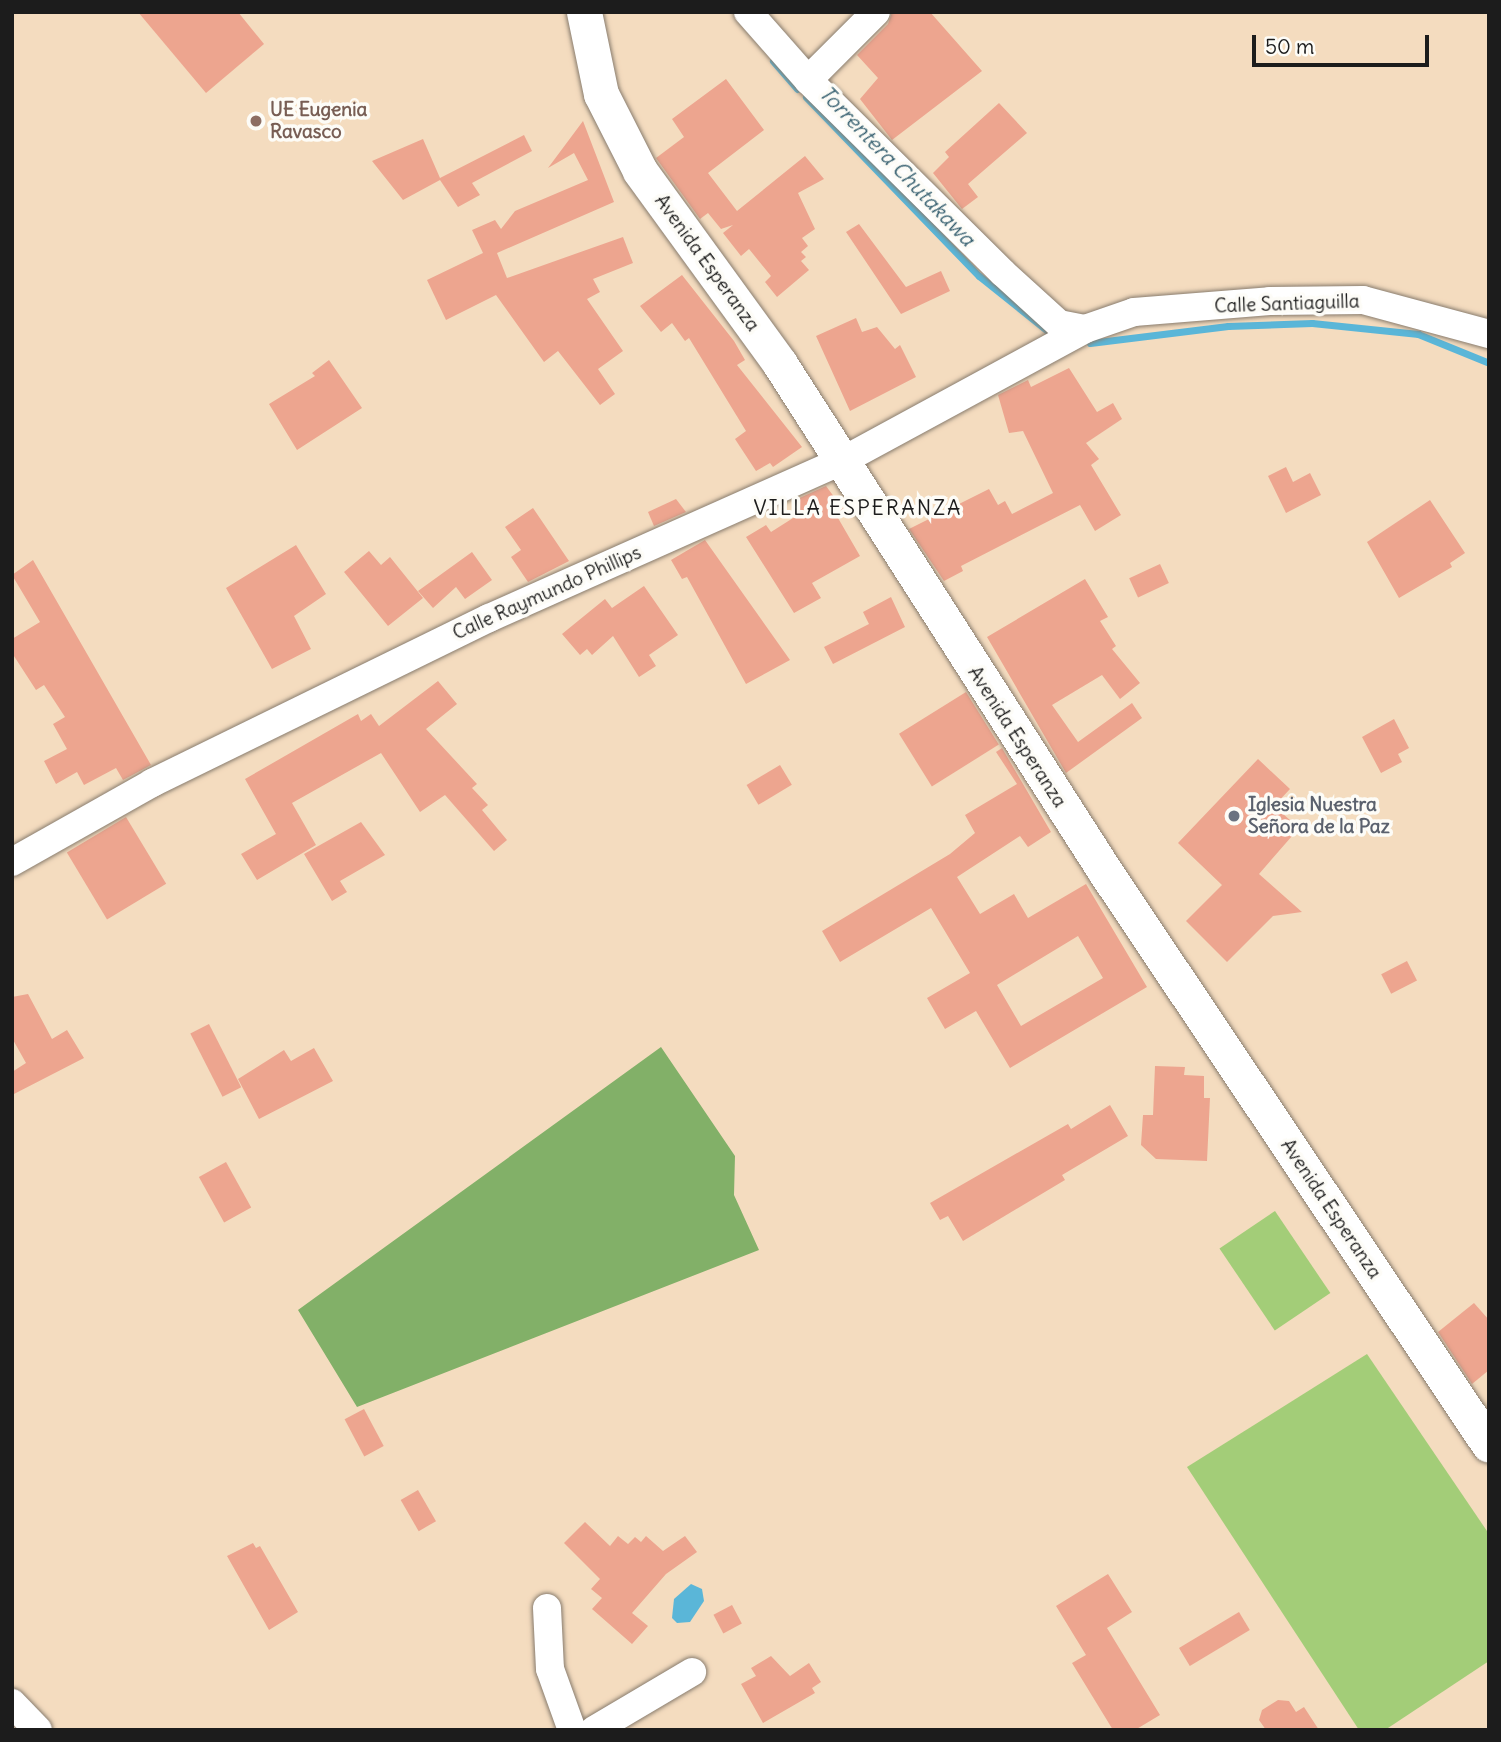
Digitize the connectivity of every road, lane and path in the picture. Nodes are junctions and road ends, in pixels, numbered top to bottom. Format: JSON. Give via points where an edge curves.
{"nodes":[{"id":1,"x":584,"y":12,"type":"edge"},
{"id":2,"x":748,"y":12,"type":"edge"},
{"id":3,"x":876,"y":12,"type":"edge"},
{"id":4,"x":808,"y":80,"type":"junction"},
{"id":5,"x":1082,"y":330,"type":"junction"},
{"id":6,"x":1489,"y":334,"type":"edge"},
{"id":7,"x":842,"y":461,"type":"junction"},
{"id":8,"x":12,"y":862,"type":"edge"},
{"id":9,"x":1489,"y":1445,"type":"edge"},
{"id":10,"x":547,"y":1608,"type":"dead end"},
{"id":11,"x":692,"y":1672,"type":"dead end"},
{"id":12,"x":12,"y":1703,"type":"edge"},
{"id":13,"x":38,"y":1730,"type":"edge"},
{"id":14,"x":572,"y":1730,"type":"edge"},
{"id":15,"x":594,"y":1730,"type":"edge"}],
"edges":[{"from":1,"to":7,"type":"main road","name":"Avenida Esperanza","via":[[601,94],[640,171],[780,364]]},
{"from":2,"to":4,"type":"street"},
{"from":3,"to":4,"type":"street"},
{"from":4,"to":5,"type":"street","via":[[1059,324]]},
{"from":5,"to":6,"type":"street","name":"Calle Santiaguilla","via":[[1134,312],[1270,301],[1363,300]]},
{"from":5,"to":7,"type":"street","name":"Calle Raymundo Phillips"},
{"from":7,"to":8,"type":"street","name":"Calle Raymundo Phillips","via":[[489,618],[152,783]]},
{"from":7,"to":9,"type":"main road","name":"Avenida Esperanza","via":[[1106,873]]},
{"from":10,"to":14,"type":"street","via":[[550,1668]]},
{"from":11,"to":15,"type":"street"},
{"from":12,"to":13,"type":"street"}]}
